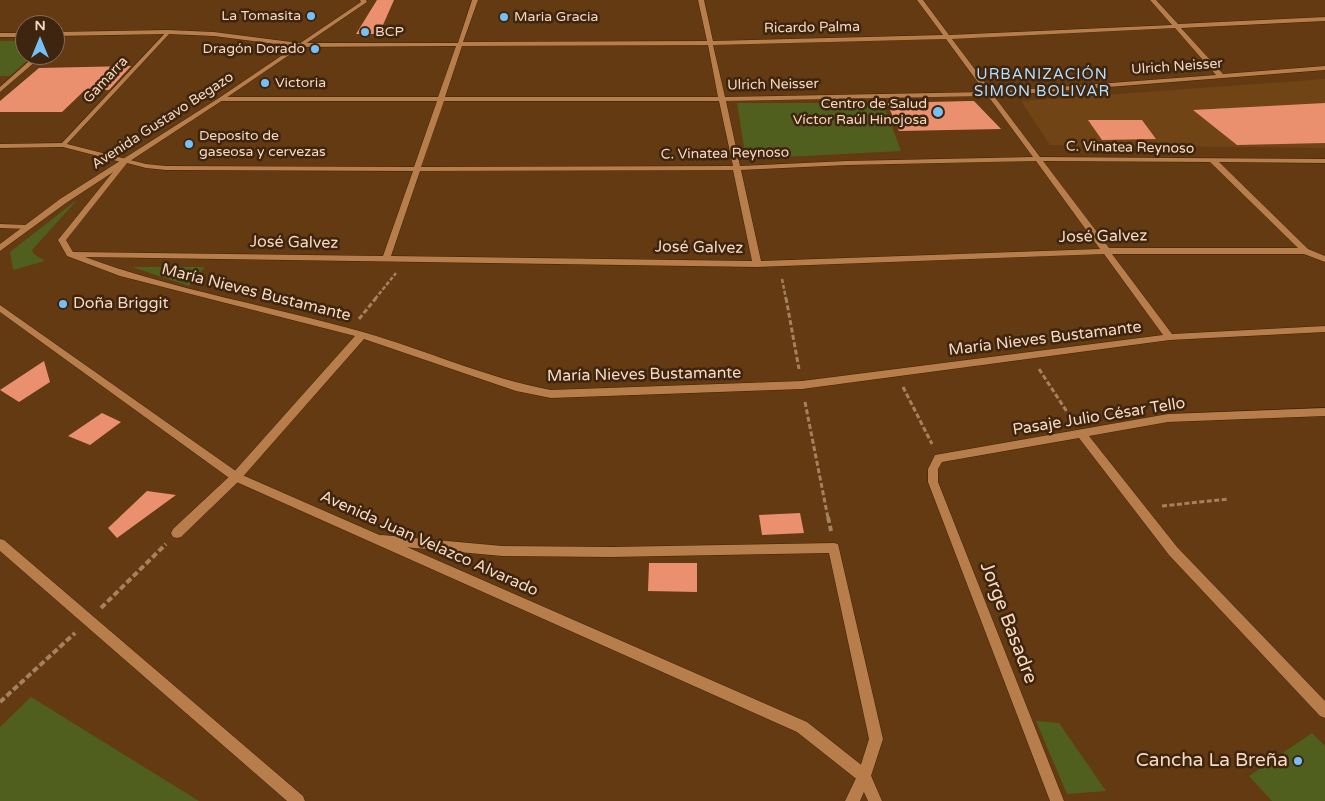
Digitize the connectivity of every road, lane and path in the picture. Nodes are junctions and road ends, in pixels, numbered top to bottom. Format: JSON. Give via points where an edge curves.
{"nodes":[{"id":1,"x":363,"y":0,"type":"edge"},
{"id":2,"x":475,"y":0,"type":"edge"},
{"id":3,"x":701,"y":0,"type":"edge"},
{"id":4,"x":920,"y":0,"type":"edge"},
{"id":5,"x":1153,"y":0,"type":"edge"},
{"id":6,"x":1325,"y":19,"type":"edge"},
{"id":7,"x":1176,"y":26,"type":"junction"},
{"id":8,"x":168,"y":32,"type":"junction"},
{"id":9,"x":65,"y":34,"type":"edge"},
{"id":10,"x":0,"y":35,"type":"edge"},
{"id":11,"x":15,"y":35,"type":"edge"},
{"id":12,"x":948,"y":37,"type":"junction"},
{"id":13,"x":711,"y":43,"type":"junction"},
{"id":14,"x":460,"y":44,"type":"junction"},
{"id":15,"x":299,"y":45,"type":"junction"},
{"id":16,"x":29,"y":65,"type":"edge"},
{"id":17,"x":1325,"y":68,"type":"edge"},
{"id":18,"x":1221,"y":76,"type":"junction"},
{"id":19,"x":0,"y":90,"type":"edge"},
{"id":20,"x":990,"y":94,"type":"junction"},
{"id":21,"x":221,"y":99,"type":"junction"},
{"id":22,"x":441,"y":99,"type":"junction"},
{"id":23,"x":722,"y":99,"type":"junction"},
{"id":24,"x":63,"y":145,"type":"junction"},
{"id":25,"x":0,"y":146,"type":"edge"},
{"id":26,"x":1038,"y":159,"type":"junction"},
{"id":27,"x":126,"y":160,"type":"junction"},
{"id":28,"x":1325,"y":160,"type":"edge"},
{"id":29,"x":1213,"y":161,"type":"junction"},
{"id":30,"x":737,"y":168,"type":"junction"},
{"id":31,"x":417,"y":169,"type":"junction"},
{"id":32,"x":0,"y":226,"type":"edge"},
{"id":33,"x":26,"y":226,"type":"junction"},
{"id":34,"x":0,"y":248,"type":"edge"},
{"id":35,"x":1106,"y":251,"type":"junction"},
{"id":36,"x":1305,"y":251,"type":"junction"},
{"id":37,"x":70,"y":254,"type":"junction"},
{"id":38,"x":386,"y":259,"type":"junction"},
{"id":39,"x":407,"y":259,"type":"junction"},
{"id":40,"x":1325,"y":259,"type":"edge"},
{"id":41,"x":758,"y":264,"type":"junction"},
{"id":42,"x":779,"y":264,"type":"junction"},
{"id":43,"x":0,"y":308,"type":"edge"},
{"id":44,"x":1325,"y":329,"type":"edge"},
{"id":45,"x":348,"y":332,"type":"junction"},
{"id":46,"x":362,"y":335,"type":"junction"},
{"id":47,"x":1170,"y":338,"type":"junction"},
{"id":48,"x":1030,"y":356,"type":"junction"},
{"id":49,"x":896,"y":373,"type":"junction"},
{"id":50,"x":802,"y":385,"type":"junction"},
{"id":51,"x":1325,"y":412,"type":"edge"},
{"id":52,"x":1082,"y":434,"type":"junction"},
{"id":53,"x":939,"y":458,"type":"junction"},
{"id":54,"x":236,"y":477,"type":"junction"},
{"id":55,"x":1228,"y":499,"type":"dead end"},
{"id":56,"x":1138,"y":509,"type":"junction"},
{"id":57,"x":177,"y":533,"type":"dead end"},
{"id":58,"x":379,"y":540,"type":"junction"},
{"id":59,"x":0,"y":544,"type":"edge"},
{"id":60,"x":834,"y":548,"type":"junction"},
{"id":61,"x":1325,"y":711,"type":"edge"},
{"id":62,"x":864,"y":776,"type":"junction"},
{"id":63,"x":298,"y":801,"type":"edge"},
{"id":64,"x":852,"y":801,"type":"edge"},
{"id":65,"x":875,"y":801,"type":"edge"},
{"id":66,"x":1057,"y":801,"type":"edge"}],
"edges":[{"from":1,"to":15,"type":"street","name":"Avenida Gustavo Begazo"},
{"from":2,"to":14,"type":"street"},
{"from":3,"to":13,"type":"street"},
{"from":4,"to":12,"type":"street"},
{"from":5,"to":7,"type":"street"},
{"from":6,"to":7,"type":"street","name":"Ricardo Palma"},
{"from":7,"to":12,"type":"street","name":"Ricardo Palma"},
{"from":7,"to":18,"type":"street"},
{"from":8,"to":9,"type":"street","name":"Ricardo Palma"},
{"from":8,"to":15,"type":"street","name":"Ricardo Palma","via":[[214,34]]},
{"from":8,"to":24,"type":"street","name":"Gamarra"},
{"from":10,"to":11,"type":"street"},
{"from":12,"to":13,"type":"street","name":"Ricardo Palma"},
{"from":12,"to":20,"type":"street"},
{"from":13,"to":14,"type":"street","name":"Ricardo Palma"},
{"from":13,"to":23,"type":"street"},
{"from":14,"to":15,"type":"street","name":"Ricardo Palma"},
{"from":14,"to":22,"type":"street"},
{"from":15,"to":21,"type":"street","name":"Avenida Gustavo Begazo"},
{"from":16,"to":19,"type":"street"},
{"from":17,"to":18,"type":"street","name":"Ulrich Neisser"},
{"from":18,"to":20,"type":"street","name":"Ulrich Neisser"},
{"from":20,"to":23,"type":"street","name":"Ulrich Neisser"},
{"from":20,"to":26,"type":"street"},
{"from":21,"to":22,"type":"street","name":"Ulrich Neisser"},
{"from":21,"to":27,"type":"street","name":"Avenida Gustavo Begazo"},
{"from":22,"to":23,"type":"street","name":"Ulrich Neisser"},
{"from":22,"to":31,"type":"street"},
{"from":23,"to":30,"type":"street"},
{"from":24,"to":25,"type":"street","name":"C. Vinatea Reynoso"},
{"from":24,"to":27,"type":"street","name":"C. Vinatea Reynoso"},
{"from":26,"to":29,"type":"street","name":"C. Vinatea Reynoso"},
{"from":26,"to":30,"type":"street","name":"C. Vinatea Reynoso"},
{"from":26,"to":35,"type":"street"},
{"from":27,"to":31,"type":"street","name":"C. Vinatea Reynoso","via":[[166,168]]},
{"from":27,"to":33,"type":"street","name":"Avenida Gustavo Begazo"},
{"from":27,"to":37,"type":"street","via":[[62,240]]},
{"from":28,"to":29,"type":"street","name":"C. Vinatea Reynoso"},
{"from":29,"to":36,"type":"street"},
{"from":30,"to":31,"type":"street","name":"C. Vinatea Reynoso"},
{"from":30,"to":41,"type":"street"},
{"from":31,"to":38,"type":"street"},
{"from":32,"to":33,"type":"street"},
{"from":33,"to":34,"type":"street","name":"Avenida Gustavo Begazo"},
{"from":35,"to":36,"type":"street","name":"José Galvez"},
{"from":35,"to":42,"type":"street","name":"José Galvez"},
{"from":35,"to":47,"type":"street"},
{"from":36,"to":40,"type":"street","name":"José Galvez"},
{"from":37,"to":38,"type":"street","name":"José Galvez"},
{"from":37,"to":45,"type":"street","name":"María Nieves Bustamante","via":[[123,274]]},
{"from":38,"to":39,"type":"street","name":"José Galvez"},
{"from":39,"to":41,"type":"street","name":"José Galvez"},
{"from":39,"to":45,"type":"path"},
{"from":41,"to":42,"type":"street","name":"José Galvez"},
{"from":42,"to":50,"type":"path"},
{"from":43,"to":54,"type":"street","name":"Avenida Juan Velazco Alvarado"},
{"from":44,"to":47,"type":"street","name":"María Nieves Bustamante"},
{"from":45,"to":46,"type":"street","name":"María Nieves Bustamante"},
{"from":46,"to":50,"type":"street","name":"María Nieves Bustamante","via":[[518,388],[551,394]]},
{"from":46,"to":54,"type":"street"},
{"from":47,"to":48,"type":"street","name":"María Nieves Bustamante"},
{"from":48,"to":49,"type":"street","name":"María Nieves Bustamante"},
{"from":48,"to":52,"type":"path"},
{"from":49,"to":50,"type":"street","name":"María Nieves Bustamante"},
{"from":49,"to":53,"type":"path"},
{"from":50,"to":60,"type":"path"},
{"from":51,"to":52,"type":"street","name":"Pasaje Julio César Tello","via":[[1168,418]]},
{"from":52,"to":53,"type":"street","name":"Pasaje Julio César Tello"},
{"from":52,"to":56,"type":"street"},
{"from":53,"to":66,"type":"street","name":"Jorge Basadre","via":[[933,469],[933,482]]},
{"from":54,"to":57,"type":"street"},
{"from":54,"to":58,"type":"street","name":"Avenida Juan Velazco Alvarado"},
{"from":55,"to":56,"type":"path"},
{"from":56,"to":61,"type":"street","via":[[1173,551]]},
{"from":58,"to":60,"type":"street","via":[[512,551]]},
{"from":58,"to":62,"type":"street","name":"Avenida Juan Velazco Alvarado","via":[[802,727]]},
{"from":59,"to":63,"type":"street"},
{"from":60,"to":62,"type":"street","via":[[876,739]]},
{"from":62,"to":64,"type":"street"},
{"from":62,"to":65,"type":"street"}]}
